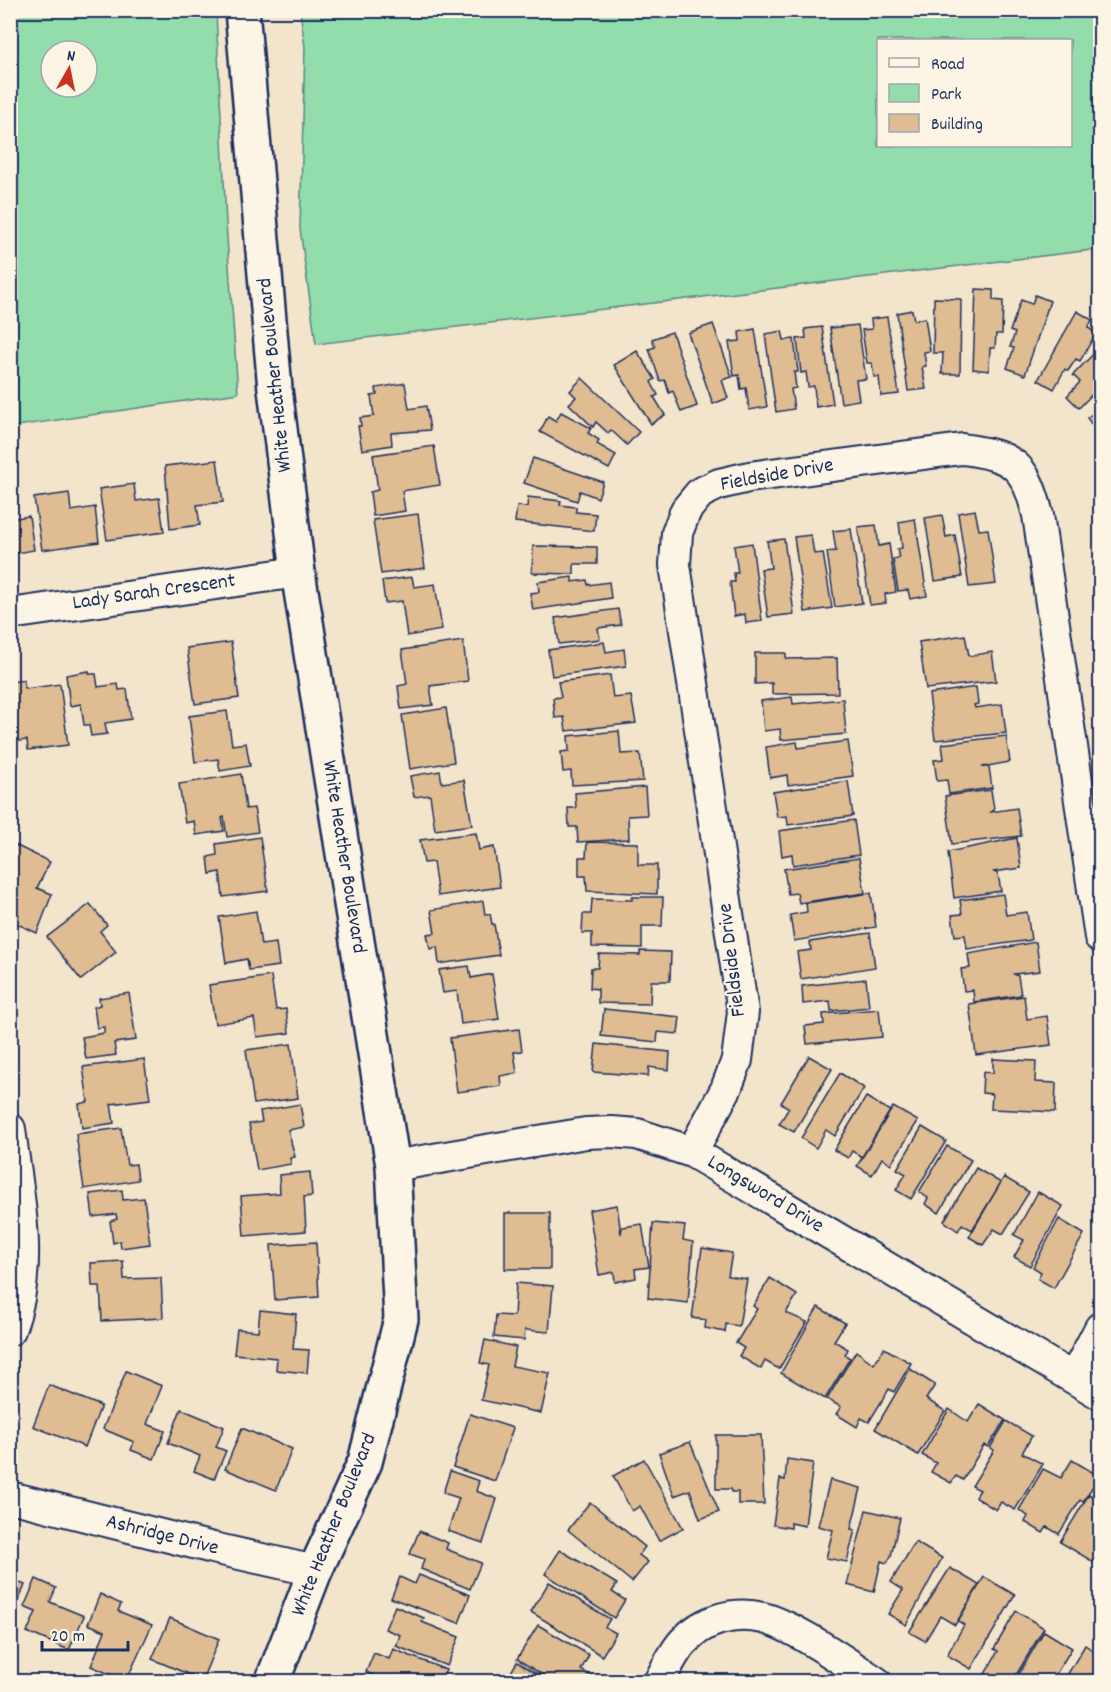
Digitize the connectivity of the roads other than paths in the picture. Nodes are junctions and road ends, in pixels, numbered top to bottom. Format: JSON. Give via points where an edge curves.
{"nodes":[{"id":1,"x":242,"y":10,"type":"edge"},
{"id":2,"x":298,"y":572,"type":"junction"},
{"id":3,"x":10,"y":614,"type":"edge"},
{"id":4,"x":1101,"y":937,"type":"edge"},
{"id":5,"x":10,"y":1129,"type":"edge"},
{"id":6,"x":692,"y":1152,"type":"junction"},
{"id":7,"x":393,"y":1166,"type":"junction"},
{"id":8,"x":1101,"y":1328,"type":"edge"},
{"id":9,"x":10,"y":1330,"type":"edge"},
{"id":10,"x":1074,"y":1378,"type":"junction"},
{"id":11,"x":1101,"y":1394,"type":"edge"},
{"id":12,"x":10,"y":1497,"type":"edge"},
{"id":13,"x":315,"y":1571,"type":"junction"},
{"id":14,"x":272,"y":1682,"type":"edge"},
{"id":15,"x":659,"y":1682,"type":"edge"},
{"id":16,"x":876,"y":1682,"type":"edge"}],
"edges":[{"from":1,"to":2,"type":"street","name":"White Heather Boulevard","via":[[275,389]]},
{"from":2,"to":3,"type":"street","name":"Lady Sarah Crescent"},
{"from":2,"to":7,"type":"street","name":"White Heather Boulevard"},
{"from":4,"to":6,"type":"street","name":"Fieldside Drive","via":[[1038,515],[1031,486],[1018,468],[996,453],[962,448],[749,477],[700,493],[677,533],[675,565],[743,1012],[737,1060]]},
{"from":5,"to":9,"type":"street","via":[[23,1281]]},
{"from":6,"to":7,"type":"street","name":"Longsword Drive","via":[[637,1134],[586,1133]]},
{"from":6,"to":10,"type":"street","name":"Longsword Drive"},
{"from":7,"to":13,"type":"street","name":"White Heather Boulevard","via":[[401,1319],[365,1462]]},
{"from":8,"to":10,"type":"street"},
{"from":10,"to":11,"type":"street","name":"Longsword Drive"},
{"from":12,"to":13,"type":"street","name":"Ashridge Drive"},
{"from":13,"to":14,"type":"street","name":"White Heather Boulevard"},
{"from":15,"to":16,"type":"street","via":[[681,1643],[703,1624],[728,1616],[763,1618]]}]}
